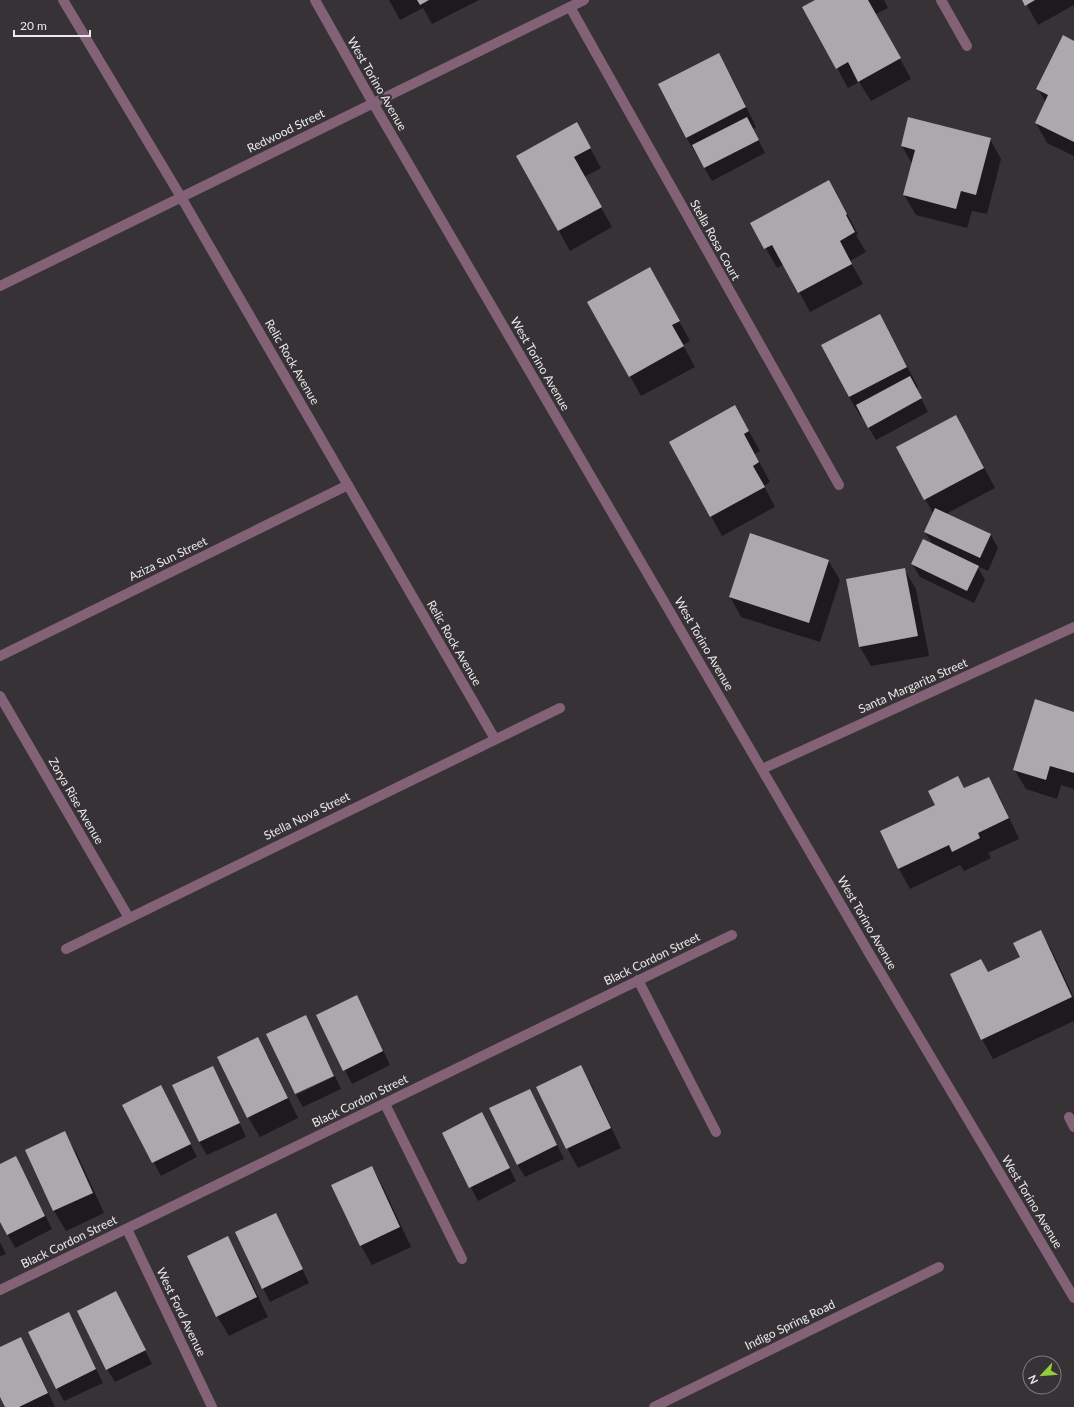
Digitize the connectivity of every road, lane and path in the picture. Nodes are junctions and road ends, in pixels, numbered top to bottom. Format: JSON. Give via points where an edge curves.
{"nodes":[{"id":1,"x":64,"y":0,"type":"edge"},
{"id":2,"x":315,"y":0,"type":"edge"},
{"id":3,"x":584,"y":0,"type":"edge"},
{"id":4,"x":941,"y":0,"type":"edge"},
{"id":5,"x":570,"y":7,"type":"junction"},
{"id":6,"x":966,"y":46,"type":"dead end"},
{"id":7,"x":373,"y":103,"type":"junction"},
{"id":8,"x":181,"y":197,"type":"junction"},
{"id":9,"x":0,"y":286,"type":"edge"},
{"id":10,"x":348,"y":485,"type":"junction"},
{"id":11,"x":839,"y":485,"type":"dead end"},
{"id":12,"x":1074,"y":627,"type":"edge"},
{"id":13,"x":0,"y":656,"type":"edge"},
{"id":14,"x":0,"y":696,"type":"edge"},
{"id":15,"x":560,"y":708,"type":"dead end"},
{"id":16,"x":495,"y":739,"type":"junction"},
{"id":17,"x":762,"y":769,"type":"junction"},
{"id":18,"x":129,"y":918,"type":"junction"},
{"id":19,"x":732,"y":935,"type":"dead end"},
{"id":20,"x":66,"y":949,"type":"dead end"},
{"id":21,"x":638,"y":980,"type":"junction"},
{"id":22,"x":385,"y":1104,"type":"junction"},
{"id":23,"x":1069,"y":1117,"type":"dead end"},
{"id":24,"x":1074,"y":1127,"type":"edge"},
{"id":25,"x":716,"y":1132,"type":"dead end"},
{"id":26,"x":127,"y":1229,"type":"junction"},
{"id":27,"x":462,"y":1259,"type":"dead end"},
{"id":28,"x":939,"y":1267,"type":"dead end"},
{"id":29,"x":0,"y":1290,"type":"edge"},
{"id":30,"x":1074,"y":1298,"type":"edge"},
{"id":31,"x":212,"y":1407,"type":"edge"},
{"id":32,"x":654,"y":1407,"type":"edge"}],
"edges":[{"from":1,"to":8,"type":"street","name":"Relic Rock Avenue"},
{"from":2,"to":7,"type":"street","name":"West Torino Avenue"},
{"from":3,"to":5,"type":"street","name":"Redwood Street"},
{"from":4,"to":6,"type":"street"},
{"from":5,"to":7,"type":"street","name":"Redwood Street"},
{"from":5,"to":11,"type":"street","name":"Stella Rosa Court"},
{"from":7,"to":8,"type":"street","name":"Redwood Street"},
{"from":7,"to":17,"type":"street","name":"West Torino Avenue"},
{"from":8,"to":9,"type":"street","name":"Redwood Street"},
{"from":8,"to":10,"type":"street","name":"Relic Rock Avenue"},
{"from":10,"to":13,"type":"street","name":"Aziza Sun Street"},
{"from":10,"to":16,"type":"street","name":"Relic Rock Avenue"},
{"from":12,"to":17,"type":"street","name":"Santa Margarita Street"},
{"from":14,"to":18,"type":"street","name":"Zorya Rise Avenue"},
{"from":15,"to":16,"type":"street","name":"Stella Nova Street"},
{"from":16,"to":18,"type":"street","name":"Stella Nova Street"},
{"from":17,"to":30,"type":"street","name":"West Torino Avenue"},
{"from":18,"to":20,"type":"street","name":"Stella Nova Street"},
{"from":19,"to":21,"type":"street","name":"Black Cordon Street"},
{"from":21,"to":22,"type":"street","name":"Black Cordon Street"},
{"from":21,"to":25,"type":"street"},
{"from":22,"to":26,"type":"street","name":"Black Cordon Street"},
{"from":22,"to":27,"type":"street"},
{"from":23,"to":24,"type":"street"},
{"from":26,"to":29,"type":"street","name":"Black Cordon Street"},
{"from":26,"to":31,"type":"street","name":"West Ford Avenue"},
{"from":28,"to":32,"type":"street","name":"Indigo Spring Road"}]}
